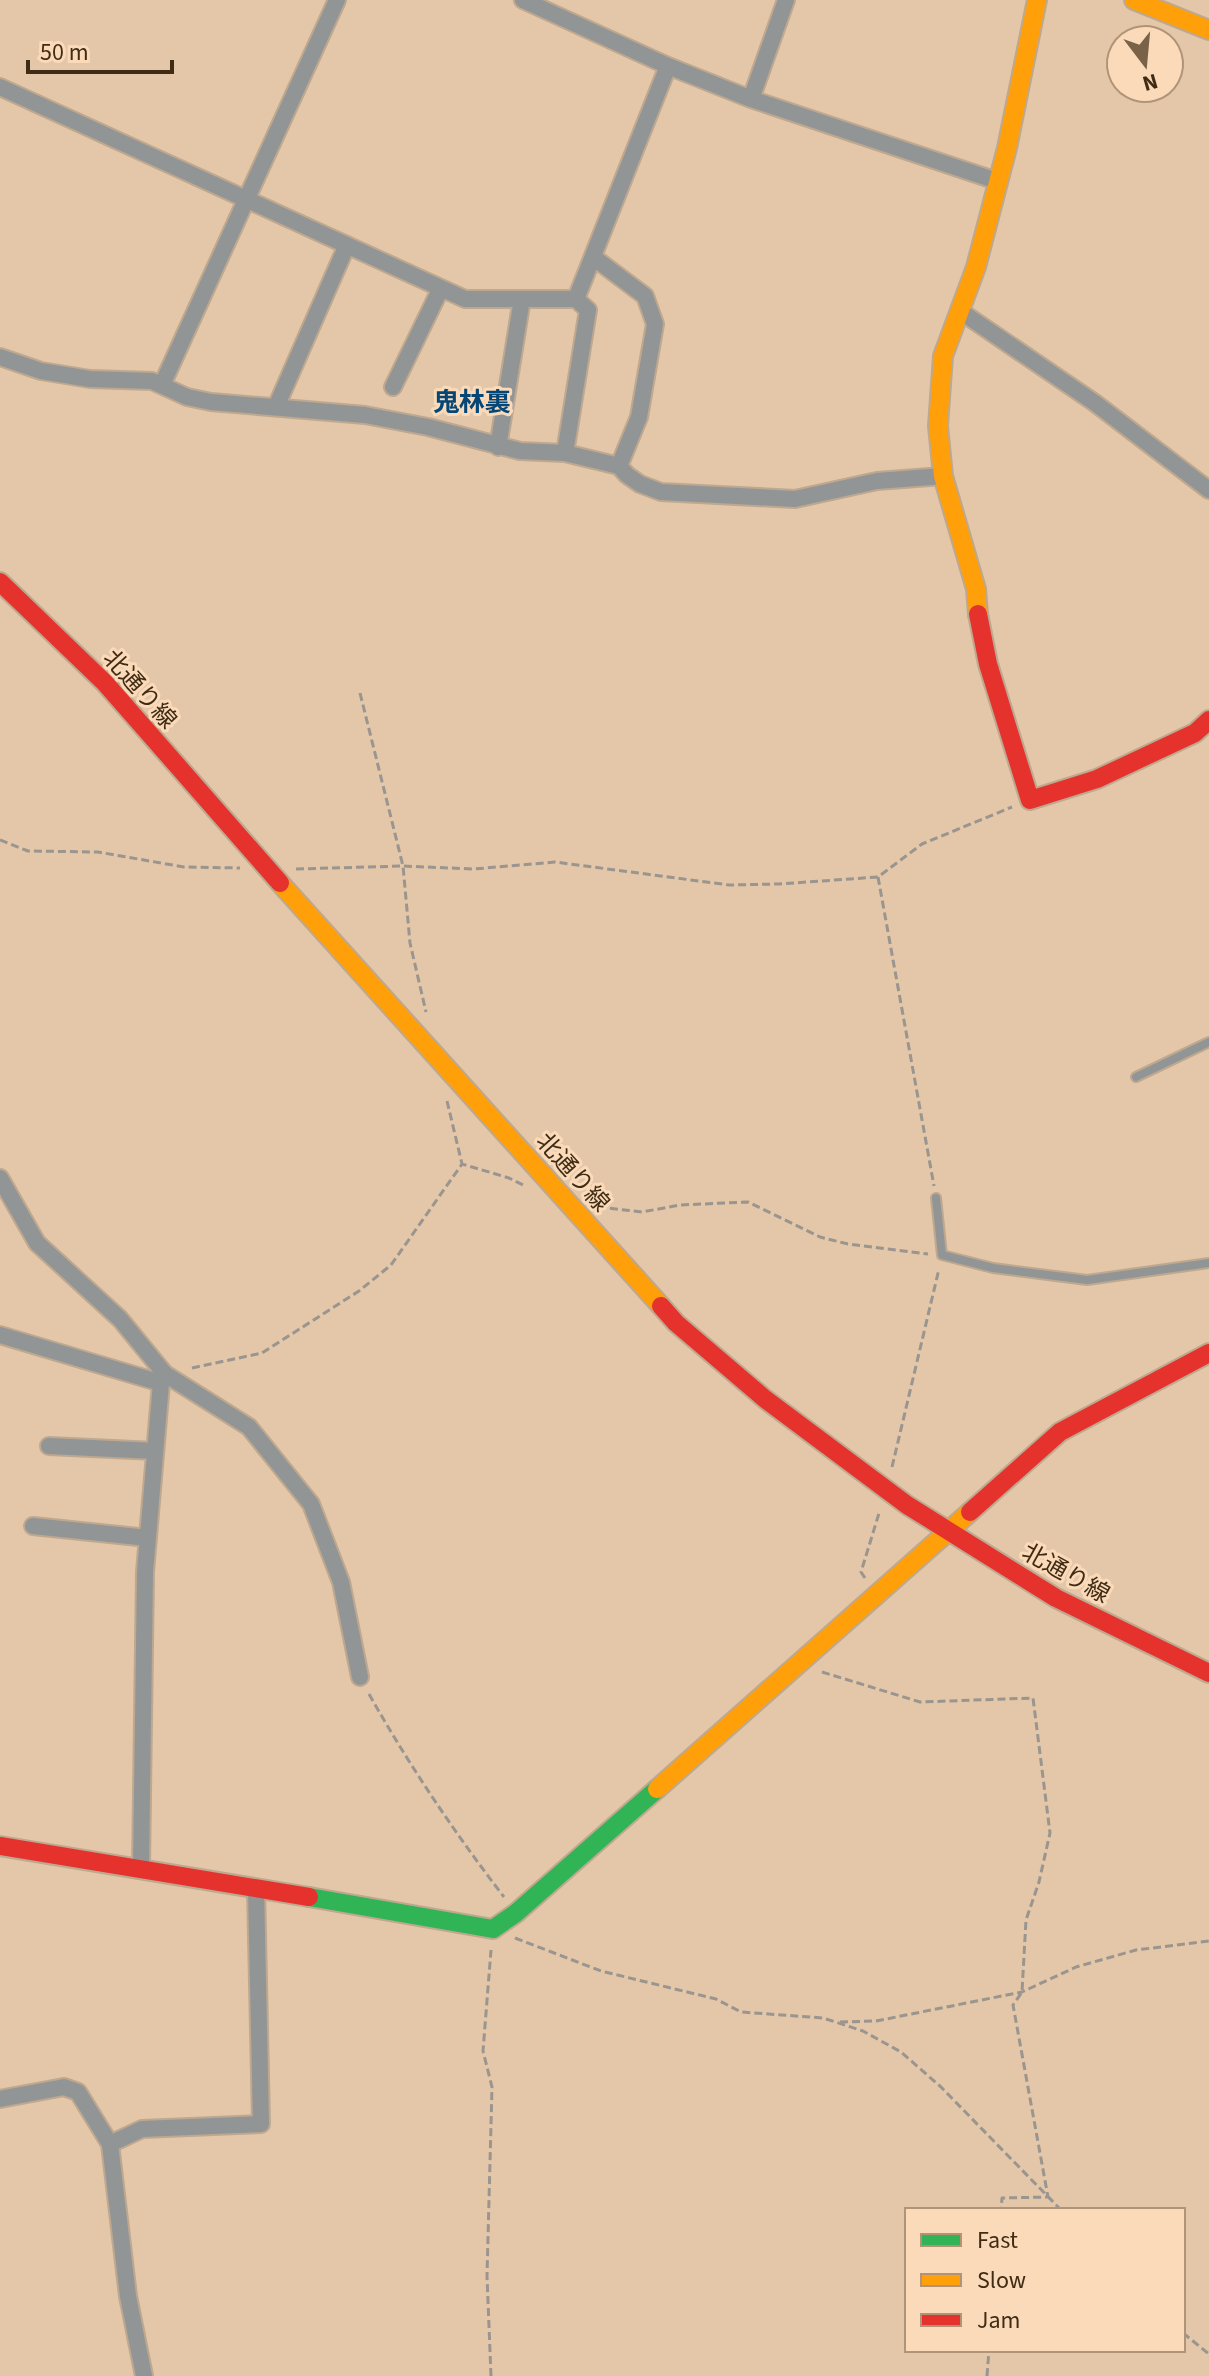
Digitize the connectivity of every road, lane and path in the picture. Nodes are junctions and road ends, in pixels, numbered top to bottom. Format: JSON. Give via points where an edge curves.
{"nodes":[{"id":1,"x":337,"y":0,"type":"edge"},
{"id":2,"x":523,"y":0,"type":"edge"},
{"id":3,"x":786,"y":0,"type":"edge"},
{"id":4,"x":1037,"y":0,"type":"edge"},
{"id":5,"x":1134,"y":0,"type":"edge"},
{"id":6,"x":1209,"y":30,"type":"edge"},
{"id":7,"x":668,"y":66,"type":"junction"},
{"id":8,"x":0,"y":87,"type":"edge"},
{"id":9,"x":751,"y":99,"type":"junction"},
{"id":10,"x":997,"y":181,"type":"junction"},
{"id":11,"x":245,"y":199,"type":"junction"},
{"id":12,"x":347,"y":245,"type":"junction"},
{"id":13,"x":593,"y":257,"type":"junction"},
{"id":14,"x":441,"y":288,"type":"junction"},
{"id":15,"x":522,"y":299,"type":"junction"},
{"id":16,"x":576,"y":299,"type":"junction"},
{"id":17,"x":960,"y":311,"type":"junction"},
{"id":18,"x":0,"y":357,"type":"edge"},
{"id":19,"x":162,"y":385,"type":"junction"},
{"id":20,"x":393,"y":387,"type":"dead end"},
{"id":21,"x":276,"y":407,"type":"junction"},
{"id":22,"x":498,"y":447,"type":"junction"},
{"id":23,"x":565,"y":453,"type":"junction"},
{"id":24,"x":619,"y":466,"type":"junction"},
{"id":25,"x":943,"y":476,"type":"junction"},
{"id":26,"x":1209,"y":490,"type":"edge"},
{"id":27,"x":0,"y":582,"type":"edge"},
{"id":28,"x":360,"y":693,"type":"dead end"},
{"id":29,"x":1209,"y":720,"type":"edge"},
{"id":30,"x":1030,"y":800,"type":"junction"},
{"id":31,"x":0,"y":840,"type":"edge"},
{"id":32,"x":403,"y":866,"type":"junction"},
{"id":33,"x":267,"y":869,"type":"junction"},
{"id":34,"x":878,"y":877,"type":"junction"},
{"id":35,"x":426,"y":1013,"type":"dead end"},
{"id":36,"x":1209,"y":1042,"type":"edge"},
{"id":37,"x":1136,"y":1077,"type":"dead end"},
{"id":38,"x":446,"y":1096,"type":"dead end"},
{"id":39,"x":462,"y":1164,"type":"junction"},
{"id":40,"x":0,"y":1178,"type":"edge"},
{"id":41,"x":531,"y":1189,"type":"dead end"},
{"id":42,"x":936,"y":1198,"type":"joint"},
{"id":43,"x":569,"y":1203,"type":"junction"},
{"id":44,"x":942,"y":1255,"type":"junction"},
{"id":45,"x":1209,"y":1263,"type":"edge"},
{"id":46,"x":0,"y":1335,"type":"edge"},
{"id":47,"x":1209,"y":1353,"type":"edge"},
{"id":48,"x":163,"y":1379,"type":"junction"},
{"id":49,"x":49,"y":1446,"type":"dead end"},
{"id":50,"x":155,"y":1451,"type":"junction"},
{"id":51,"x":886,"y":1490,"type":"junction"},
{"id":52,"x":33,"y":1526,"type":"dead end"},
{"id":53,"x":948,"y":1531,"type":"junction"},
{"id":54,"x":148,"y":1538,"type":"junction"},
{"id":55,"x":877,"y":1593,"type":"junction"},
{"id":56,"x":797,"y":1664,"type":"junction"},
{"id":57,"x":1209,"y":1673,"type":"edge"},
{"id":58,"x":360,"y":1677,"type":"joint"},
{"id":59,"x":0,"y":1846,"type":"edge"},
{"id":60,"x":141,"y":1868,"type":"junction"},
{"id":61,"x":256,"y":1888,"type":"junction"},
{"id":62,"x":516,"y":1913,"type":"junction"},
{"id":63,"x":493,"y":1929,"type":"junction"},
{"id":64,"x":1209,"y":1941,"type":"edge"},
{"id":65,"x":1022,"y":1992,"type":"junction"},
{"id":66,"x":835,"y":2022,"type":"junction"},
{"id":67,"x":0,"y":2099,"type":"edge"},
{"id":68,"x":110,"y":2144,"type":"junction"},
{"id":69,"x":1048,"y":2197,"type":"junction"},
{"id":70,"x":1001,"y":2208,"type":"edge"},
{"id":71,"x":1059,"y":2208,"type":"edge"},
{"id":72,"x":1185,"y":2335,"type":"edge"},
{"id":73,"x":989,"y":2352,"type":"edge"},
{"id":74,"x":1209,"y":2354,"type":"edge"},
{"id":75,"x":144,"y":2376,"type":"edge"},
{"id":76,"x":491,"y":2376,"type":"edge"},
{"id":77,"x":987,"y":2376,"type":"edge"}],
"edges":[{"from":1,"to":11,"type":"street"},
{"from":2,"to":7,"type":"street"},
{"from":3,"to":9,"type":"street"},
{"from":4,"to":10,"type":"street"},
{"from":5,"to":6,"type":"street"},
{"from":7,"to":9,"type":"street"},
{"from":7,"to":13,"type":"street"},
{"from":8,"to":11,"type":"street"},
{"from":9,"to":10,"type":"street"},
{"from":10,"to":17,"type":"street"},
{"from":11,"to":12,"type":"street"},
{"from":11,"to":19,"type":"street"},
{"from":12,"to":14,"type":"street"},
{"from":12,"to":21,"type":"street"},
{"from":13,"to":16,"type":"street"},
{"from":13,"to":24,"type":"street","via":[[645,296],[655,324],[639,417]]},
{"from":14,"to":15,"type":"street","via":[[465,299]]},
{"from":14,"to":20,"type":"street"},
{"from":15,"to":16,"type":"street"},
{"from":15,"to":22,"type":"street"},
{"from":16,"to":23,"type":"street","via":[[588,310]]},
{"from":17,"to":25,"type":"street","via":[[943,356],[938,426]]},
{"from":17,"to":26,"type":"street","via":[[1095,403]]},
{"from":18,"to":19,"type":"street","via":[[41,371]]},
{"from":19,"to":21,"type":"street","via":[[211,402]]},
{"from":21,"to":22,"type":"street","via":[[365,415]]},
{"from":22,"to":23,"type":"street"},
{"from":23,"to":24,"type":"street"},
{"from":24,"to":25,"type":"street","via":[[640,484],[661,492],[795,499],[877,481]]},
{"from":25,"to":30,"type":"street","via":[[976,589],[998,703]]},
{"from":27,"to":33,"type":"street","name":"北通り線","via":[[105,683]]},
{"from":28,"to":32,"type":"path"},
{"from":29,"to":30,"type":"street","via":[[1195,733],[1097,779]]},
{"from":30,"to":34,"type":"path","via":[[922,844]]},
{"from":31,"to":33,"type":"path","via":[[28,851],[98,852],[184,867]]},
{"from":32,"to":33,"type":"path"},
{"from":32,"to":34,"type":"path","via":[[474,869],[555,862],[729,885]]},
{"from":32,"to":35,"type":"path","via":[[410,943]]},
{"from":33,"to":43,"type":"street","name":"北通り線"},
{"from":34,"to":42,"type":"path"},
{"from":36,"to":37,"type":"lane"},
{"from":38,"to":39,"type":"path"},
{"from":39,"to":41,"type":"path"},
{"from":39,"to":48,"type":"path","via":[[391,1265],[359,1291],[262,1353]]},
{"from":40,"to":48,"type":"street","via":[[37,1243],[120,1319]]},
{"from":42,"to":44,"type":"lane"},
{"from":43,"to":44,"type":"path","via":[[642,1212],[748,1202],[820,1237]]},
{"from":43,"to":51,"type":"street","name":"北通り線","via":[[676,1323],[737,1378]]},
{"from":44,"to":45,"type":"lane","via":[[993,1268],[1087,1280]]},
{"from":44,"to":51,"type":"path"},
{"from":46,"to":48,"type":"street"},
{"from":47,"to":53,"type":"street","via":[[1060,1432]]},
{"from":48,"to":50,"type":"street"},
{"from":48,"to":58,"type":"street","via":[[249,1427],[311,1504],[341,1582]]},
{"from":49,"to":50,"type":"street"},
{"from":50,"to":54,"type":"street"},
{"from":51,"to":53,"type":"street","name":"北通り線"},
{"from":51,"to":55,"type":"path","via":[[861,1572]]},
{"from":52,"to":54,"type":"street"},
{"from":53,"to":55,"type":"street"},
{"from":53,"to":57,"type":"street","name":"北通り線","via":[[1057,1598]]},
{"from":54,"to":60,"type":"street"},
{"from":55,"to":56,"type":"street"},
{"from":56,"to":62,"type":"street"},
{"from":56,"to":65,"type":"path","via":[[920,1702],[1033,1698],[1050,1833],[1026,1920]]},
{"from":58,"to":62,"type":"path","via":[[458,1838]]},
{"from":59,"to":60,"type":"street"},
{"from":60,"to":61,"type":"street"},
{"from":61,"to":63,"type":"street"},
{"from":61,"to":68,"type":"street","via":[[261,2124],[142,2129]]},
{"from":62,"to":63,"type":"street"},
{"from":63,"to":66,"type":"path","via":[[601,1971],[716,1999],[741,2012]]},
{"from":63,"to":76,"type":"path","via":[[483,2051],[492,2087],[487,2276]]},
{"from":64,"to":65,"type":"path","via":[[1136,1950],[1076,1967]]},
{"from":65,"to":66,"type":"path","via":[[876,2021]]},
{"from":65,"to":69,"type":"path","via":[[1013,2005]]},
{"from":66,"to":69,"type":"path","via":[[901,2052]]},
{"from":67,"to":68,"type":"street","via":[[64,2087],[78,2092]]},
{"from":68,"to":75,"type":"street","via":[[128,2296]]},
{"from":69,"to":70,"type":"path","via":[[1002,2198]]},
{"from":69,"to":71,"type":"path"},
{"from":72,"to":74,"type":"path"},
{"from":73,"to":77,"type":"path"}]}
